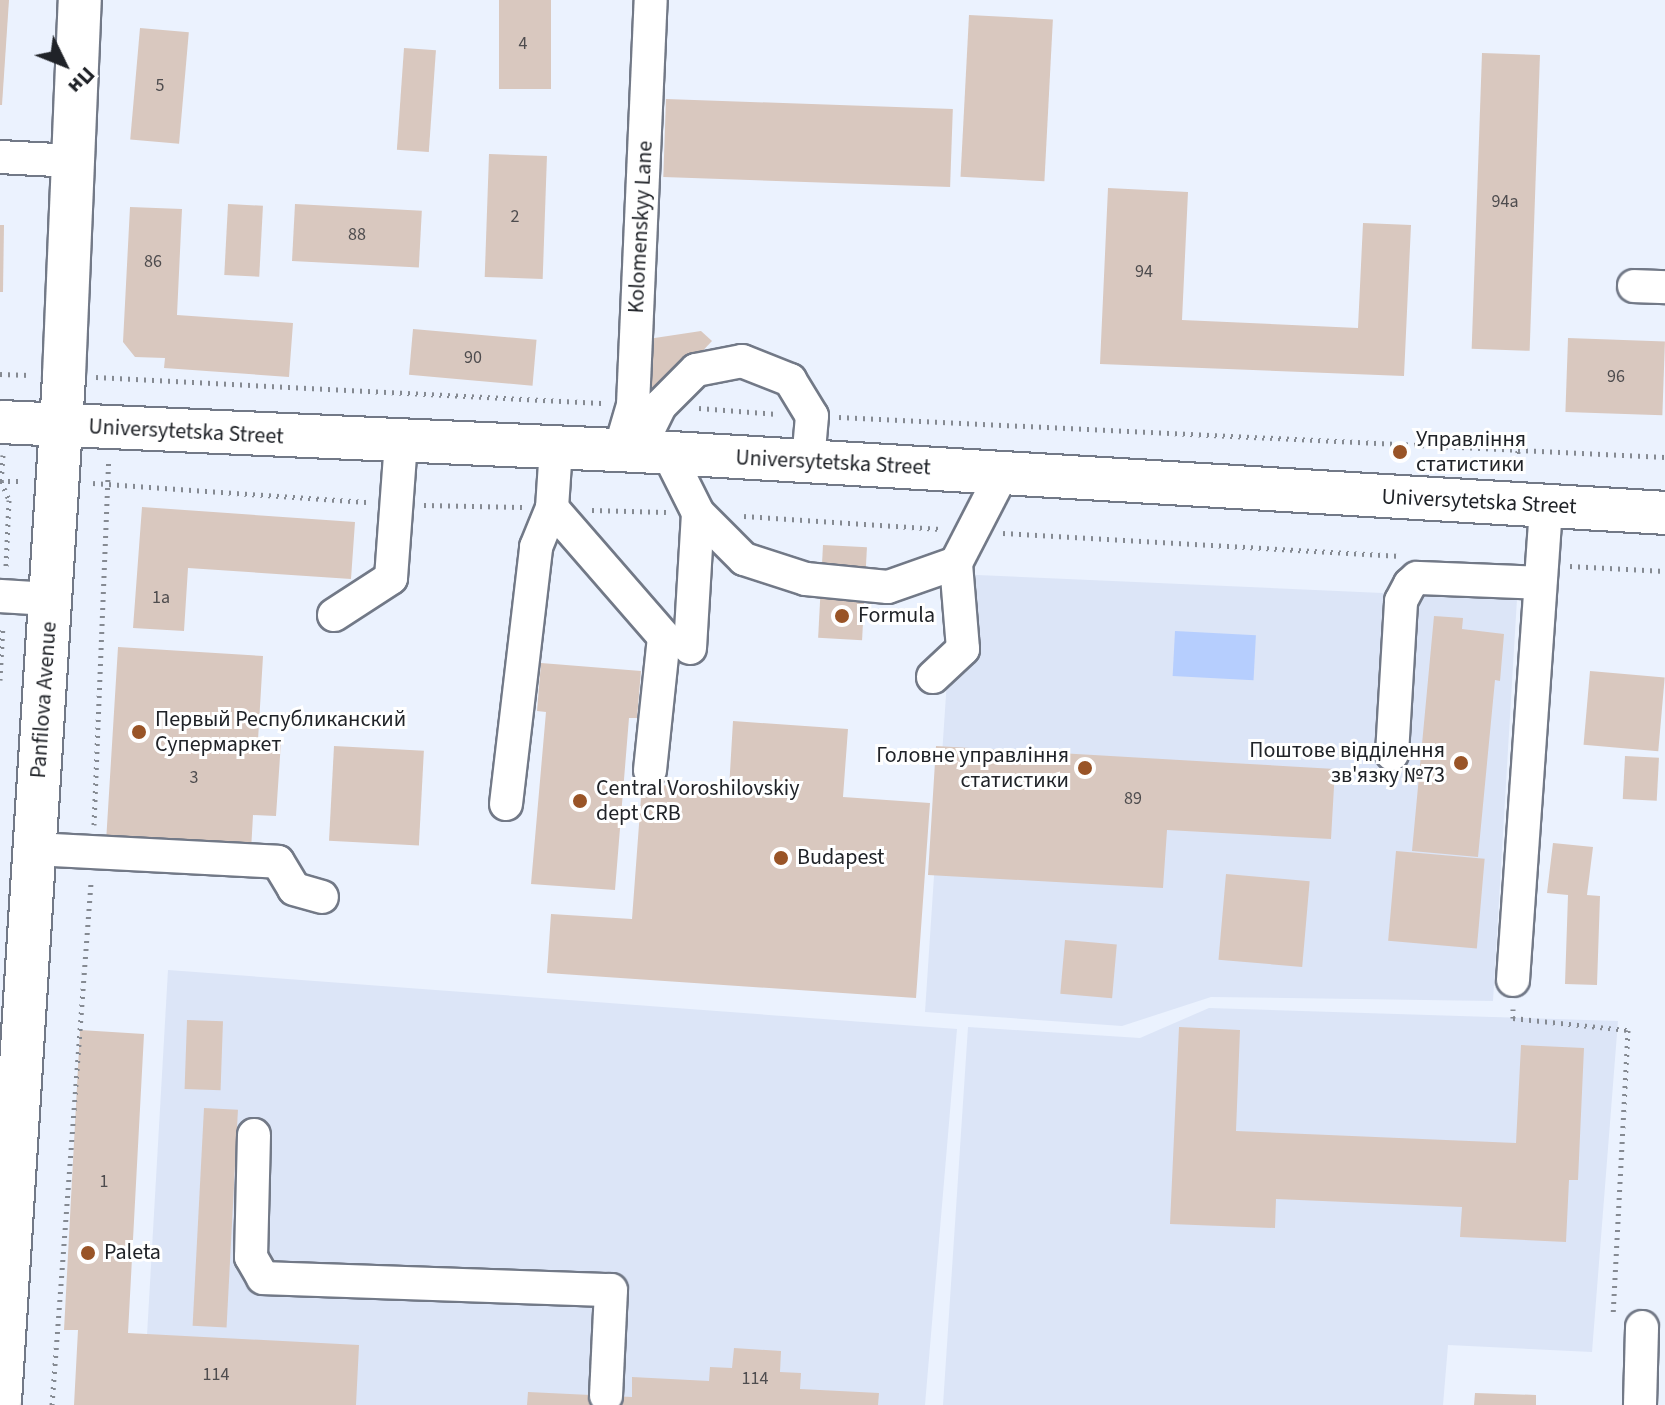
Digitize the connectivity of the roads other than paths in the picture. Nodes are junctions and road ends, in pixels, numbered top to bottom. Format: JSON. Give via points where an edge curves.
{"nodes":[{"id":1,"x":80,"y":0,"type":"edge"},
{"id":2,"x":651,"y":0,"type":"edge"},
{"id":3,"x":0,"y":157,"type":"edge"},
{"id":4,"x":73,"y":161,"type":"junction"},
{"id":5,"x":3,"y":422,"type":"edge"},
{"id":6,"x":58,"y":426,"type":"junction"},
{"id":7,"x":401,"y":442,"type":"junction"},
{"id":8,"x":556,"y":448,"type":"junction"},
{"id":9,"x":642,"y":452,"type":"junction"},
{"id":10,"x":808,"y":462,"type":"junction"},
{"id":11,"x":1003,"y":472,"type":"junction"},
{"id":12,"x":1546,"y":507,"type":"junction"},
{"id":13,"x":552,"y":508,"type":"junction"},
{"id":14,"x":698,"y":513,"type":"junction"},
{"id":15,"x":1665,"y":513,"type":"edge"},
{"id":16,"x":956,"y":563,"type":"junction"},
{"id":17,"x":1541,"y":574,"type":"junction"},
{"id":18,"x":2,"y":596,"type":"edge"},
{"id":19,"x":50,"y":599,"type":"junction"},
{"id":20,"x":334,"y":615,"type":"dead end"},
{"id":21,"x":690,"y":648,"type":"dead end"},
{"id":22,"x":933,"y":677,"type":"dead end"},
{"id":23,"x":1392,"y":754,"type":"dead end"},
{"id":24,"x":650,"y":770,"type":"dead end"},
{"id":25,"x":506,"y":804,"type":"dead end"},
{"id":26,"x":34,"y":849,"type":"junction"},
{"id":27,"x":322,"y":897,"type":"dead end"},
{"id":28,"x":1513,"y":980,"type":"road end"},
{"id":29,"x":9,"y":1090,"type":"edge"},
{"id":30,"x":254,"y":1135,"type":"dead end"},
{"id":31,"x":1649,"y":1349,"type":"edge"},
{"id":32,"x":606,"y":1396,"type":"dead end"},
{"id":33,"x":0,"y":1400,"type":"edge"},
{"id":34,"x":1640,"y":1405,"type":"edge"}],
"edges":[{"from":1,"to":4,"type":"main road","name":"Panfilova Avenue"},
{"from":2,"to":9,"type":"street","name":"Kolomenskyy Lane","via":[[633,405]]},
{"from":3,"to":4,"type":"street"},
{"from":4,"to":6,"type":"main road","name":"Panfilova Avenue"},
{"from":5,"to":6,"type":"main road","name":"Universytetska Street"},
{"from":6,"to":7,"type":"main road","name":"Universytetska Street"},
{"from":6,"to":19,"type":"main road","name":"Panfilova Avenue"},
{"from":7,"to":8,"type":"main road","name":"Universytetska Street"},
{"from":7,"to":20,"type":"street","via":[[391,578]]},
{"from":8,"to":9,"type":"main road","name":"Universytetska Street"},
{"from":8,"to":13,"type":"street"},
{"from":9,"to":10,"type":"main road","name":"Universytetska Street"},
{"from":9,"to":10,"type":"street","via":[[660,406],[696,370],[742,361],[790,380],[812,416]]},
{"from":9,"to":14,"type":"street"},
{"from":10,"to":11,"type":"main road","name":"Universytetska Street"},
{"from":11,"to":12,"type":"main road","name":"Universytetska Street"},
{"from":11,"to":16,"type":"street"},
{"from":12,"to":15,"type":"main road","name":"Universytetska Street"},
{"from":12,"to":17,"type":"street"},
{"from":13,"to":24,"type":"street","via":[[664,637]]},
{"from":13,"to":25,"type":"street","via":[[529,546]]},
{"from":14,"to":16,"type":"street","via":[[744,559],[806,579],[888,587]]},
{"from":14,"to":21,"type":"street"},
{"from":16,"to":22,"type":"street","via":[[963,649]]},
{"from":17,"to":23,"type":"street","via":[[1417,578],[1410,584],[1401,601]]},
{"from":17,"to":28,"type":"street"},
{"from":18,"to":19,"type":"street"},
{"from":19,"to":26,"type":"main road","name":"Panfilova Avenue"},
{"from":26,"to":27,"type":"street","via":[[278,862],[294,889]]},
{"from":26,"to":29,"type":"main road","name":"Panfilova Avenue"},
{"from":29,"to":33,"type":"main road","name":"Panfilova Avenue"},
{"from":30,"to":32,"type":"street","via":[[251,1257],[263,1278],[611,1290]]},
{"from":31,"to":34,"type":"street"}]}
